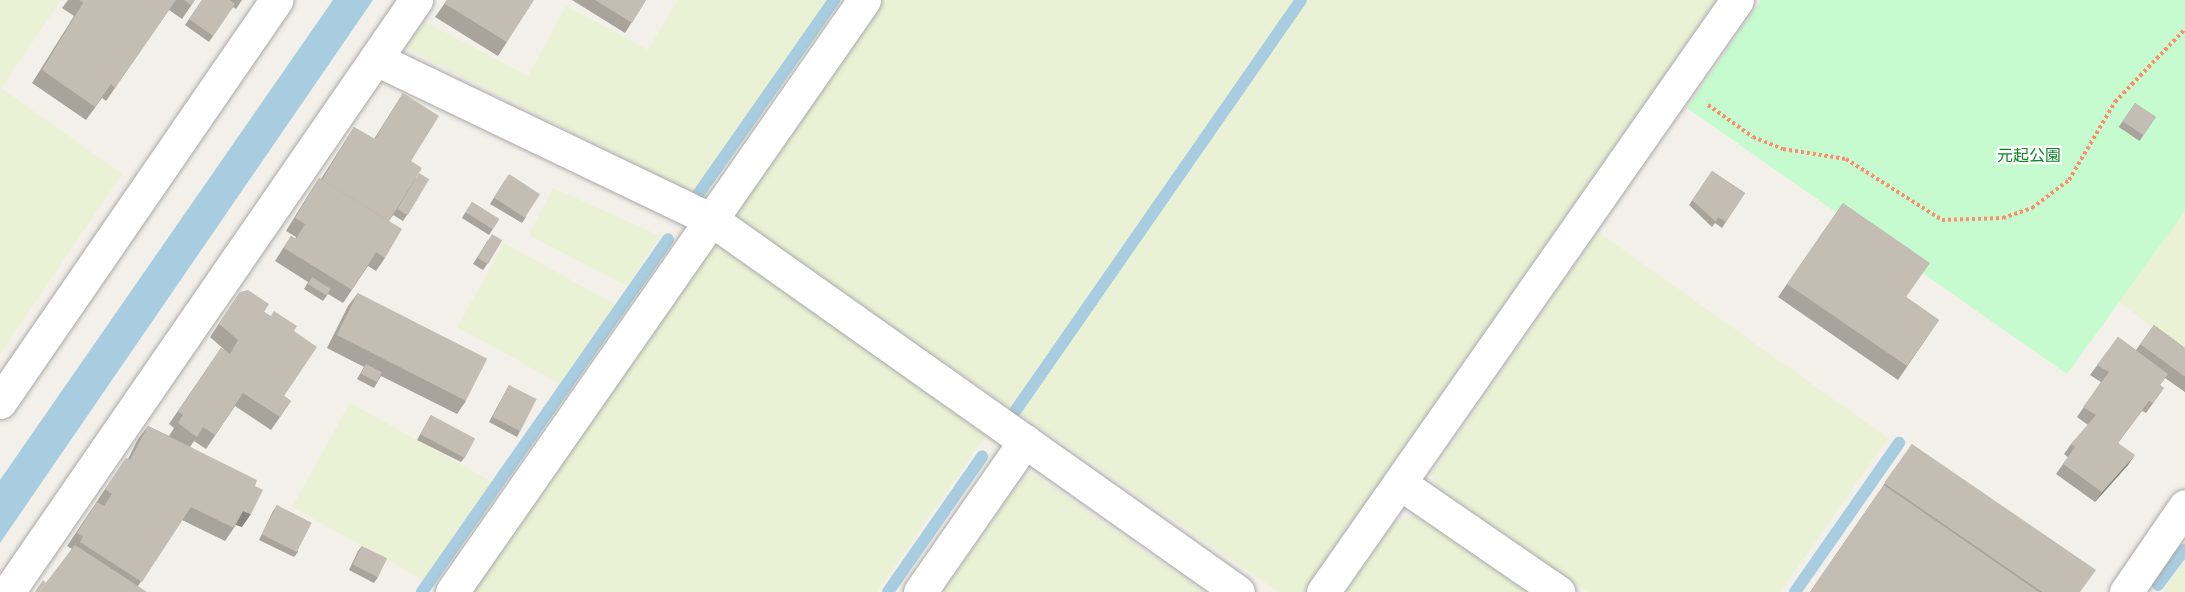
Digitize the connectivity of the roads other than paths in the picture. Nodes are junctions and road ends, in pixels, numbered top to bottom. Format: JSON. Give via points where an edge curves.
{"nodes":[{"id":1,"x":276,"y":0,"type":"edge"},
{"id":2,"x":864,"y":0,"type":"edge"},
{"id":3,"x":1737,"y":0,"type":"edge"},
{"id":4,"x":399,"y":5,"type":"edge"},
{"id":5,"x":375,"y":59,"type":"junction"},
{"id":6,"x":712,"y":220,"type":"junction"},
{"id":7,"x":0,"y":402,"type":"edge"},
{"id":8,"x":1025,"y":441,"type":"junction"},
{"id":9,"x":1401,"y":484,"type":"junction"},
{"id":10,"x":2182,"y":513,"type":"edge"},
{"id":11,"x":8,"y":592,"type":"edge"},
{"id":12,"x":452,"y":592,"type":"edge"},
{"id":13,"x":920,"y":592,"type":"edge"},
{"id":14,"x":1238,"y":592,"type":"edge"},
{"id":15,"x":1323,"y":592,"type":"edge"},
{"id":16,"x":1558,"y":592,"type":"edge"},
{"id":17,"x":2126,"y":592,"type":"edge"}],
"edges":[{"from":1,"to":7,"type":"street"},
{"from":2,"to":6,"type":"street"},
{"from":3,"to":9,"type":"street"},
{"from":4,"to":5,"type":"street"},
{"from":5,"to":6,"type":"street"},
{"from":5,"to":11,"type":"street"},
{"from":6,"to":8,"type":"street"},
{"from":6,"to":12,"type":"street"},
{"from":8,"to":13,"type":"street"},
{"from":8,"to":14,"type":"street"},
{"from":9,"to":15,"type":"street"},
{"from":9,"to":16,"type":"street"},
{"from":10,"to":17,"type":"street"}]}
